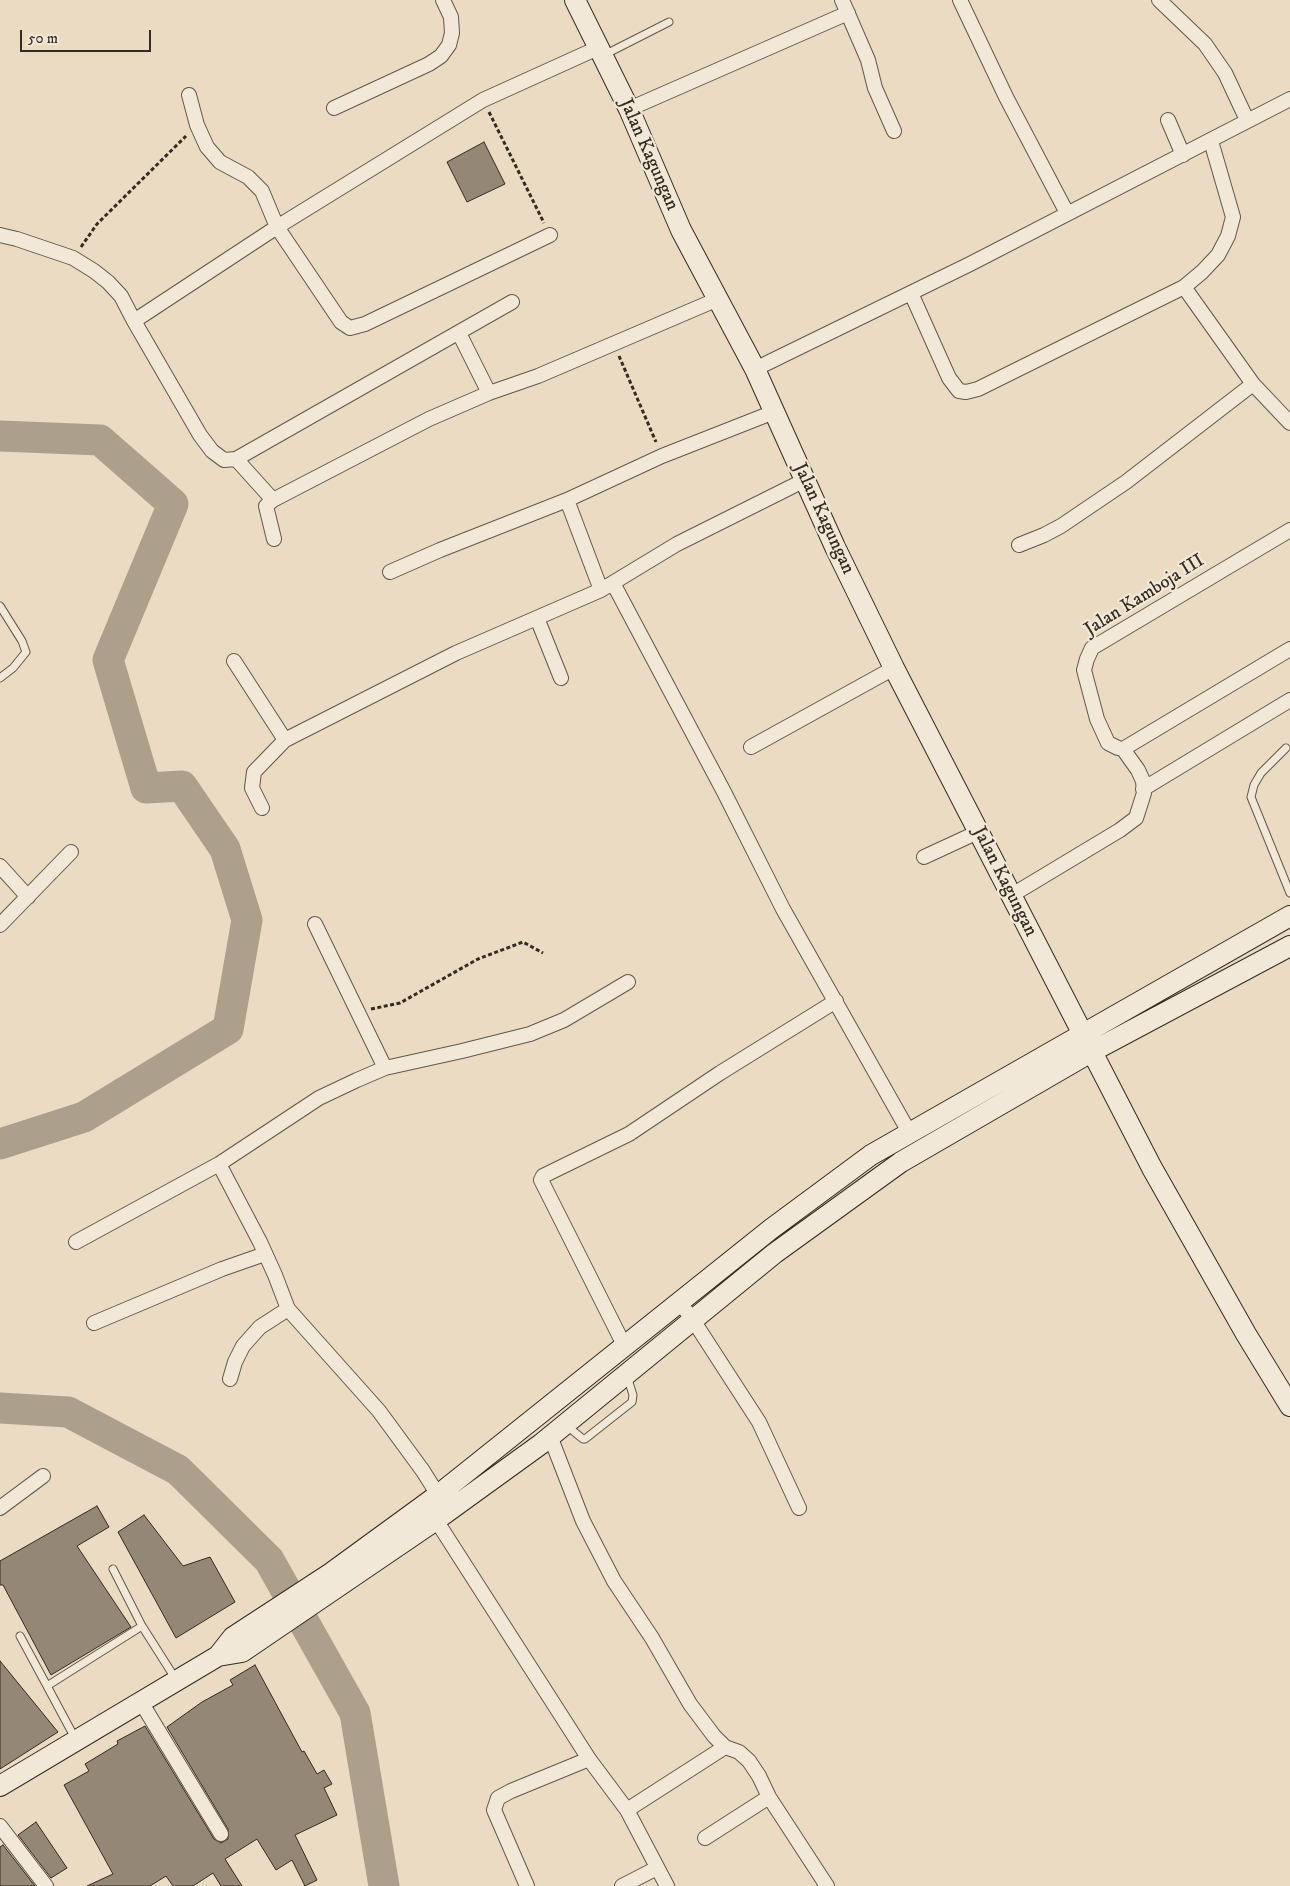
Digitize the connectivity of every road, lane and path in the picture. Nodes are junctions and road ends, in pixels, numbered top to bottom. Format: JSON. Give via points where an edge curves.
{"nodes":[{"id":1,"x":443,"y":0,"type":"edge"},
{"id":2,"x":575,"y":0,"type":"edge"},
{"id":3,"x":842,"y":0,"type":"edge"},
{"id":4,"x":960,"y":0,"type":"edge"},
{"id":5,"x":1159,"y":0,"type":"edge"},
{"id":6,"x":848,"y":13,"type":"junction"},
{"id":7,"x":669,"y":22,"type":"dead end"},
{"id":8,"x":601,"y":51,"type":"junction"},
{"id":9,"x":189,"y":95,"type":"dead end"},
{"id":10,"x":1290,"y":99,"type":"edge"},
{"id":11,"x":483,"y":100,"type":"junction"},
{"id":12,"x":334,"y":108,"type":"dead end"},
{"id":13,"x":629,"y":109,"type":"junction"},
{"id":14,"x":1168,"y":120,"type":"dead end"},
{"id":15,"x":1247,"y":120,"type":"junction"},
{"id":16,"x":197,"y":125,"type":"junction"},
{"id":17,"x":894,"y":131,"type":"dead end"},
{"id":18,"x":1212,"y":141,"type":"junction"},
{"id":19,"x":1183,"y":154,"type":"junction"},
{"id":20,"x":1067,"y":213,"type":"junction"},
{"id":21,"x":277,"y":227,"type":"junction"},
{"id":22,"x":0,"y":235,"type":"edge"},
{"id":23,"x":550,"y":235,"type":"joint"},
{"id":24,"x":73,"y":258,"type":"junction"},
{"id":25,"x":1184,"y":287,"type":"junction"},
{"id":26,"x":911,"y":293,"type":"junction"},
{"id":27,"x":718,"y":298,"type":"junction"},
{"id":28,"x":512,"y":302,"type":"dead end"},
{"id":29,"x":134,"y":321,"type":"junction"},
{"id":30,"x":459,"y":333,"type":"junction"},
{"id":31,"x":614,"y":344,"type":"junction"},
{"id":32,"x":755,"y":369,"type":"junction"},
{"id":33,"x":1253,"y":384,"type":"junction"},
{"id":34,"x":489,"y":393,"type":"junction"},
{"id":35,"x":774,"y":412,"type":"junction"},
{"id":36,"x":1290,"y":422,"type":"edge"},
{"id":37,"x":662,"y":456,"type":"junction"},
{"id":38,"x":236,"y":460,"type":"junction"},
{"id":39,"x":805,"y":480,"type":"junction"},
{"id":40,"x":273,"y":500,"type":"junction"},
{"id":41,"x":567,"y":500,"type":"junction"},
{"id":42,"x":1290,"y":530,"type":"edge"},
{"id":43,"x":274,"y":540,"type":"dead end"},
{"id":44,"x":1019,"y":545,"type":"dead end"},
{"id":45,"x":390,"y":572,"type":"dead end"},
{"id":46,"x":607,"y":586,"type":"junction"},
{"id":47,"x":0,"y":606,"type":"edge"},
{"id":48,"x":537,"y":618,"type":"junction"},
{"id":49,"x":1289,"y":653,"type":"edge"},
{"id":50,"x":234,"y":661,"type":"dead end"},
{"id":51,"x":894,"y":668,"type":"junction"},
{"id":52,"x":0,"y":678,"type":"edge"},
{"id":53,"x":561,"y":678,"type":"dead end"},
{"id":54,"x":1290,"y":700,"type":"edge"},
{"id":55,"x":285,"y":740,"type":"junction"},
{"id":56,"x":751,"y":747,"type":"dead end"},
{"id":57,"x":1286,"y":748,"type":"dead end"},
{"id":58,"x":1123,"y":749,"type":"junction"},
{"id":59,"x":1144,"y":789,"type":"junction"},
{"id":60,"x":262,"y":808,"type":"dead end"},
{"id":61,"x":978,"y":832,"type":"junction"},
{"id":62,"x":71,"y":852,"type":"dead end"},
{"id":63,"x":924,"y":857,"type":"dead end"},
{"id":64,"x":0,"y":866,"type":"edge"},
{"id":65,"x":1290,"y":893,"type":"edge"},
{"id":66,"x":1012,"y":895,"type":"junction"},
{"id":67,"x":28,"y":896,"type":"junction"},
{"id":68,"x":1290,"y":916,"type":"edge"},
{"id":69,"x":315,"y":924,"type":"dead end"},
{"id":70,"x":0,"y":925,"type":"edge"},
{"id":71,"x":1290,"y":946,"type":"edge"},
{"id":72,"x":543,"y":953,"type":"dead end"},
{"id":73,"x":628,"y":982,"type":"dead end"},
{"id":74,"x":836,"y":1001,"type":"junction"},
{"id":75,"x":358,"y":1011,"type":"junction"},
{"id":76,"x":1082,"y":1034,"type":"junction"},
{"id":77,"x":1091,"y":1052,"type":"junction"},
{"id":78,"x":385,"y":1068,"type":"junction"},
{"id":79,"x":909,"y":1132,"type":"junction"},
{"id":80,"x":219,"y":1164,"type":"junction"},
{"id":81,"x":76,"y":1242,"type":"dead end"},
{"id":82,"x":265,"y":1254,"type":"junction"},
{"id":83,"x":680,"y":1302,"type":"junction"},
{"id":84,"x":288,"y":1309,"type":"junction"},
{"id":85,"x":693,"y":1320,"type":"junction"},
{"id":86,"x":94,"y":1322,"type":"dead end"},
{"id":87,"x":624,"y":1345,"type":"junction"},
{"id":88,"x":230,"y":1378,"type":"dead end"},
{"id":89,"x":1290,"y":1406,"type":"edge"},
{"id":90,"x":558,"y":1430,"type":"junction"},
{"id":91,"x":43,"y":1476,"type":"dead end"},
{"id":92,"x":438,"y":1495,"type":"junction"},
{"id":93,"x":0,"y":1508,"type":"edge"},
{"id":94,"x":799,"y":1508,"type":"dead end"},
{"id":95,"x":436,"y":1520,"type":"junction"},
{"id":96,"x":113,"y":1569,"type":"dead end"},
{"id":97,"x":334,"y":1580,"type":"junction"},
{"id":98,"x":142,"y":1626,"type":"junction"},
{"id":99,"x":20,"y":1636,"type":"dead end"},
{"id":100,"x":177,"y":1681,"type":"junction"},
{"id":101,"x":47,"y":1686,"type":"junction"},
{"id":102,"x":141,"y":1702,"type":"junction"},
{"id":103,"x":76,"y":1740,"type":"junction"},
{"id":104,"x":725,"y":1747,"type":"junction"},
{"id":105,"x":589,"y":1758,"type":"junction"},
{"id":106,"x":0,"y":1786,"type":"edge"},
{"id":107,"x":770,"y":1798,"type":"junction"},
{"id":108,"x":627,"y":1810,"type":"junction"},
{"id":109,"x":0,"y":1826,"type":"edge"},
{"id":110,"x":221,"y":1834,"type":"dead end"},
{"id":111,"x":705,"y":1838,"type":"dead end"},
{"id":112,"x":657,"y":1868,"type":"junction"},
{"id":113,"x":46,"y":1886,"type":"edge"},
{"id":114,"x":526,"y":1886,"type":"edge"},
{"id":115,"x":622,"y":1886,"type":"edge"},
{"id":116,"x":667,"y":1886,"type":"edge"},
{"id":117,"x":827,"y":1886,"type":"edge"}],
"edges":[{"from":1,"to":12,"type":"street","via":[[451,16],[452,32],[449,45],[441,56]]},
{"from":2,"to":8,"type":"main road","name":"Jalan Kagungan"},
{"from":3,"to":6,"type":"street"},
{"from":4,"to":20,"type":"street"},
{"from":5,"to":15,"type":"street","via":[[1205,44],[1225,73]]},
{"from":6,"to":13,"type":"street"},
{"from":6,"to":17,"type":"street"},
{"from":7,"to":8,"type":"lane"},
{"from":8,"to":11,"type":"street"},
{"from":8,"to":13,"type":"main road","name":"Jalan Kagungan"},
{"from":9,"to":16,"type":"street"},
{"from":10,"to":15,"type":"street"},
{"from":11,"to":21,"type":"street"},
{"from":11,"to":23,"type":"path"},
{"from":13,"to":27,"type":"main road","name":"Jalan Kagungan","via":[[681,230]]},
{"from":14,"to":19,"type":"street"},
{"from":15,"to":18,"type":"street"},
{"from":16,"to":21,"type":"street","via":[[207,147],[220,162],[248,177],[262,191]]},
{"from":16,"to":24,"type":"path","via":[[97,224]]},
{"from":18,"to":19,"type":"street"},
{"from":18,"to":25,"type":"street","via":[[1233,217],[1218,255]]},
{"from":19,"to":20,"type":"street"},
{"from":20,"to":26,"type":"street"},
{"from":21,"to":23,"type":"street","via":[[341,322],[350,328]]},
{"from":21,"to":29,"type":"street"},
{"from":22,"to":24,"type":"street"},
{"from":24,"to":29,"type":"street","via":[[108,282],[121,296]]},
{"from":25,"to":26,"type":"street","via":[[966,392],[959,391],[949,378]]},
{"from":25,"to":33,"type":"street"},
{"from":26,"to":32,"type":"street"},
{"from":27,"to":31,"type":"street"},
{"from":27,"to":32,"type":"main road","name":"Jalan Kagungan"},
{"from":28,"to":30,"type":"street"},
{"from":29,"to":38,"type":"street","via":[[200,435],[224,460]]},
{"from":30,"to":34,"type":"street"},
{"from":30,"to":38,"type":"street"},
{"from":31,"to":34,"type":"street"},
{"from":31,"to":37,"type":"path"},
{"from":32,"to":35,"type":"main road","name":"Jalan Kagungan"},
{"from":33,"to":36,"type":"street"},
{"from":33,"to":44,"type":"street","via":[[1126,482],[1061,526]]},
{"from":34,"to":40,"type":"street","via":[[429,419]]},
{"from":35,"to":37,"type":"street"},
{"from":35,"to":39,"type":"main road","name":"Jalan Kagungan"},
{"from":37,"to":41,"type":"street"},
{"from":38,"to":40,"type":"street"},
{"from":39,"to":46,"type":"street","via":[[677,544]]},
{"from":39,"to":51,"type":"main road","name":"Jalan Kagungan"},
{"from":40,"to":43,"type":"street","via":[[266,506]]},
{"from":41,"to":45,"type":"street"},
{"from":41,"to":46,"type":"street"},
{"from":42,"to":58,"type":"street","name":"Jalan Kamboja III","via":[[1092,648],[1084,670],[1097,719],[1108,742]]},
{"from":46,"to":48,"type":"street"},
{"from":46,"to":74,"type":"street","via":[[724,792],[783,908]]},
{"from":47,"to":52,"type":"lane","via":[[26,652]]},
{"from":48,"to":53,"type":"street"},
{"from":48,"to":55,"type":"street","via":[[456,652]]},
{"from":49,"to":58,"type":"street"},
{"from":50,"to":55,"type":"street"},
{"from":51,"to":56,"type":"street"},
{"from":51,"to":61,"type":"main road","name":"Jalan Kagungan"},
{"from":54,"to":59,"type":"street"},
{"from":55,"to":60,"type":"street","via":[[254,772],[252,788]]},
{"from":57,"to":65,"type":"lane","via":[[1261,773],[1251,797]]},
{"from":58,"to":59,"type":"street","name":"Jalan Kamboja III","via":[[1138,770]]},
{"from":59,"to":66,"type":"street","via":[[1136,818]]},
{"from":61,"to":63,"type":"street"},
{"from":61,"to":66,"type":"main road","name":"Jalan Kagungan"},
{"from":62,"to":67,"type":"street"},
{"from":64,"to":67,"type":"street"},
{"from":66,"to":76,"type":"main road","name":"Jalan Kagungan"},
{"from":67,"to":70,"type":"street"},
{"from":68,"to":76,"type":"main road"},
{"from":69,"to":75,"type":"street"},
{"from":71,"to":77,"type":"main road"},
{"from":72,"to":75,"type":"path","via":[[522,942],[478,959],[400,1003]]},
{"from":73,"to":78,"type":"street","via":[[564,1020],[530,1034]]},
{"from":74,"to":79,"type":"street"},
{"from":74,"to":87,"type":"street","via":[[629,1134],[543,1176],[541,1180]]},
{"from":75,"to":78,"type":"street"},
{"from":76,"to":77,"type":"main road","name":"Jalan Kagungan"},
{"from":76,"to":79,"type":"main road"},
{"from":77,"to":85,"type":"main road","via":[[901,1162],[776,1253]]},
{"from":77,"to":89,"type":"main road","name":"Jalan Kagungan","via":[[1152,1168]]},
{"from":78,"to":80,"type":"street","via":[[319,1098]]},
{"from":79,"to":83,"type":"main road","via":[[871,1155],[771,1229]]},
{"from":80,"to":81,"type":"street"},
{"from":80,"to":82,"type":"street"},
{"from":82,"to":84,"type":"street"},
{"from":82,"to":86,"type":"street"},
{"from":83,"to":85,"type":"street"},
{"from":83,"to":87,"type":"main road"},
{"from":84,"to":88,"type":"street","via":[[260,1327],[243,1346]]},
{"from":84,"to":92,"type":"street","via":[[379,1411]]},
{"from":85,"to":90,"type":"main road"},
{"from":85,"to":94,"type":"street","via":[[759,1422]]},
{"from":87,"to":92,"type":"main road"},
{"from":90,"to":95,"type":"main road"},
{"from":90,"to":104,"type":"street","via":[[583,1521],[614,1581],[690,1704]]},
{"from":91,"to":93,"type":"street"},
{"from":92,"to":97,"type":"main road"},
{"from":95,"to":97,"type":"main road"},
{"from":95,"to":105,"type":"street"},
{"from":96,"to":98,"type":"lane"},
{"from":97,"to":100,"type":"main road","via":[[253,1634],[242,1652],[218,1656]]},
{"from":98,"to":100,"type":"lane"},
{"from":98,"to":101,"type":"lane"},
{"from":99,"to":101,"type":"lane"},
{"from":100,"to":102,"type":"main road"},
{"from":101,"to":103,"type":"lane"},
{"from":102,"to":103,"type":"main road"},
{"from":102,"to":110,"type":"street"},
{"from":103,"to":106,"type":"main road"},
{"from":104,"to":107,"type":"street","via":[[739,1752],[749,1761]]},
{"from":104,"to":108,"type":"street"},
{"from":105,"to":108,"type":"street"},
{"from":105,"to":114,"type":"street","via":[[498,1798],[494,1810]]},
{"from":107,"to":111,"type":"street"},
{"from":107,"to":117,"type":"street"},
{"from":108,"to":112,"type":"street"},
{"from":109,"to":113,"type":"street"},
{"from":112,"to":115,"type":"street"},
{"from":112,"to":116,"type":"street"}]}
